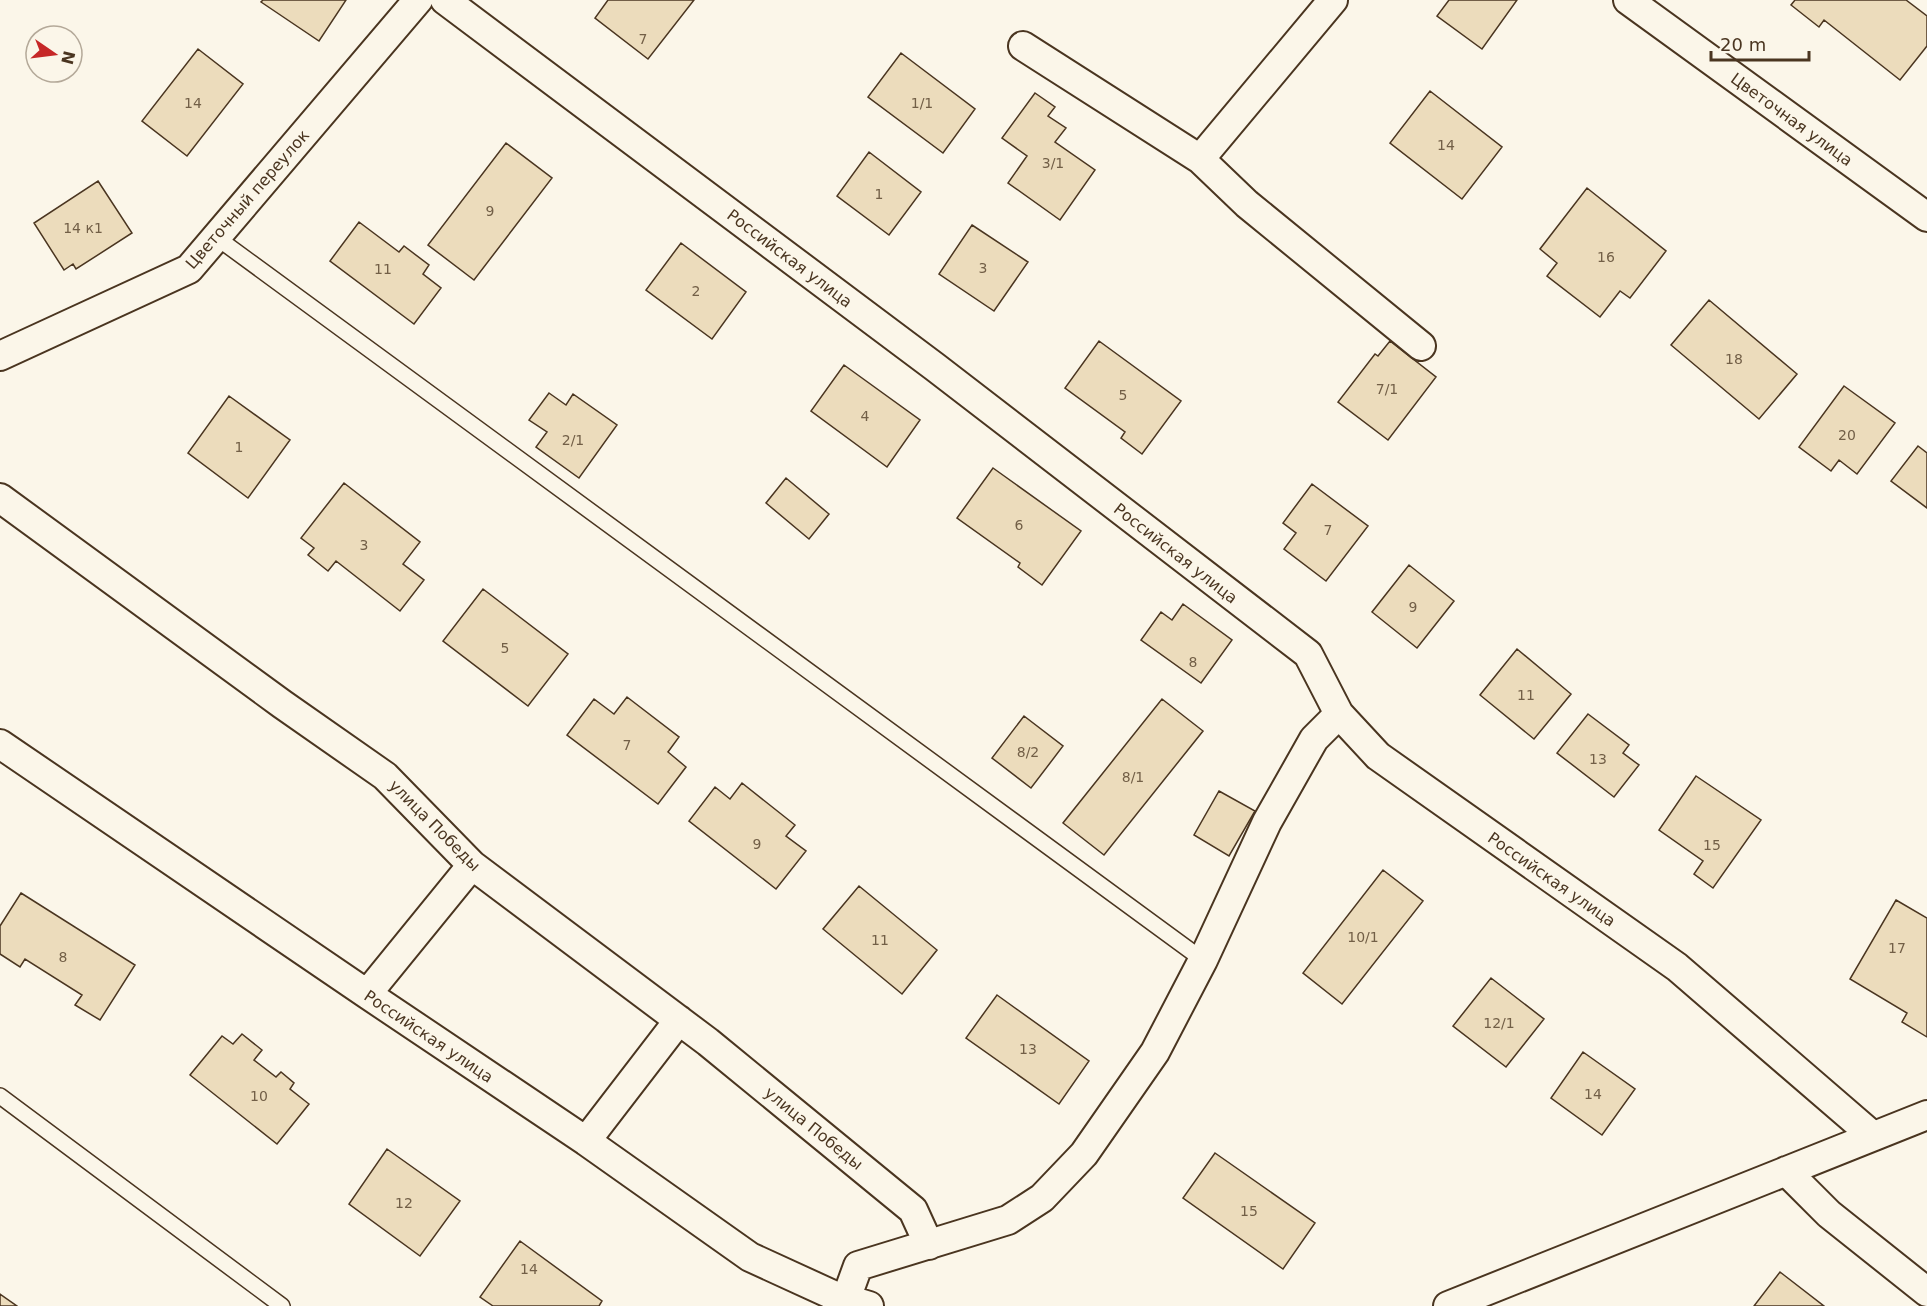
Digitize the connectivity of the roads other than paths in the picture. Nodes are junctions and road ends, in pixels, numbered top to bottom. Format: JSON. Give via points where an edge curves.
{"nodes":[{"id":1,"x":418,"y":0,"type":"edge"},
{"id":2,"x":445,"y":0,"type":"edge"},
{"id":3,"x":1333,"y":0,"type":"edge"},
{"id":4,"x":1628,"y":0,"type":"edge"},
{"id":5,"x":1023,"y":46,"type":"dead end"},
{"id":6,"x":1200,"y":159,"type":"junction"},
{"id":7,"x":1927,"y":217,"type":"edge"},
{"id":8,"x":216,"y":237,"type":"junction"},
{"id":9,"x":1421,"y":346,"type":"dead end"},
{"id":10,"x":0,"y":356,"type":"edge"},
{"id":11,"x":0,"y":498,"type":"edge"},
{"id":12,"x":1339,"y":714,"type":"junction"},
{"id":13,"x":0,"y":744,"type":"edge"},
{"id":14,"x":472,"y":865,"type":"junction"},
{"id":15,"x":1203,"y":960,"type":"junction"},
{"id":16,"x":367,"y":994,"type":"junction"},
{"id":17,"x":679,"y":1020,"type":"junction"},
{"id":18,"x":0,"y":1096,"type":"edge"},
{"id":19,"x":1927,"y":1114,"type":"edge"},
{"id":20,"x":1873,"y":1136,"type":"junction"},
{"id":21,"x":586,"y":1141,"type":"junction"},
{"id":22,"x":1786,"y":1171,"type":"junction"},
{"id":23,"x":929,"y":1245,"type":"junction"},
{"id":24,"x":1927,"y":1292,"type":"edge"},
{"id":25,"x":858,"y":1302,"type":"edge"},
{"id":26,"x":282,"y":1306,"type":"edge"},
{"id":27,"x":1448,"y":1306,"type":"edge"}],
"edges":[{"from":1,"to":8,"type":"street","name":"Цветочный переулок"},
{"from":2,"to":12,"type":"street","name":"Российская улица","via":[[935,367],[1308,654]]},
{"from":3,"to":6,"type":"street"},
{"from":4,"to":7,"type":"street","name":"Цветочная улица"},
{"from":5,"to":6,"type":"street"},
{"from":6,"to":9,"type":"street","via":[[1247,204]]},
{"from":8,"to":10,"type":"street","name":"Цветочный переулок","via":[[189,269]]},
{"from":8,"to":15,"type":"lane"},
{"from":11,"to":14,"type":"street","name":"улица Победы","via":[[385,776]]},
{"from":12,"to":15,"type":"street","via":[[1314,739],[1267,822]]},
{"from":12,"to":20,"type":"street","name":"Российская улица","via":[[1378,756],[1677,967]]},
{"from":13,"to":16,"type":"street","name":"Российская улица"},
{"from":14,"to":16,"type":"street"},
{"from":14,"to":17,"type":"street","name":"улица Победы"},
{"from":15,"to":23,"type":"street","via":[[1155,1052],[1084,1154],[1042,1197],[1008,1220]]},
{"from":16,"to":21,"type":"street","name":"Российская улица"},
{"from":17,"to":21,"type":"street"},
{"from":17,"to":23,"type":"street","name":"улица Победы","via":[[913,1210]]},
{"from":18,"to":26,"type":"lane"},
{"from":19,"to":20,"type":"street"},
{"from":20,"to":22,"type":"street"},
{"from":21,"to":25,"type":"street","name":"Российская улица","via":[[750,1257]]},
{"from":22,"to":24,"type":"street","via":[[1829,1214]]},
{"from":22,"to":27,"type":"street"},
{"from":23,"to":25,"type":"street","via":[[858,1266]]}]}
